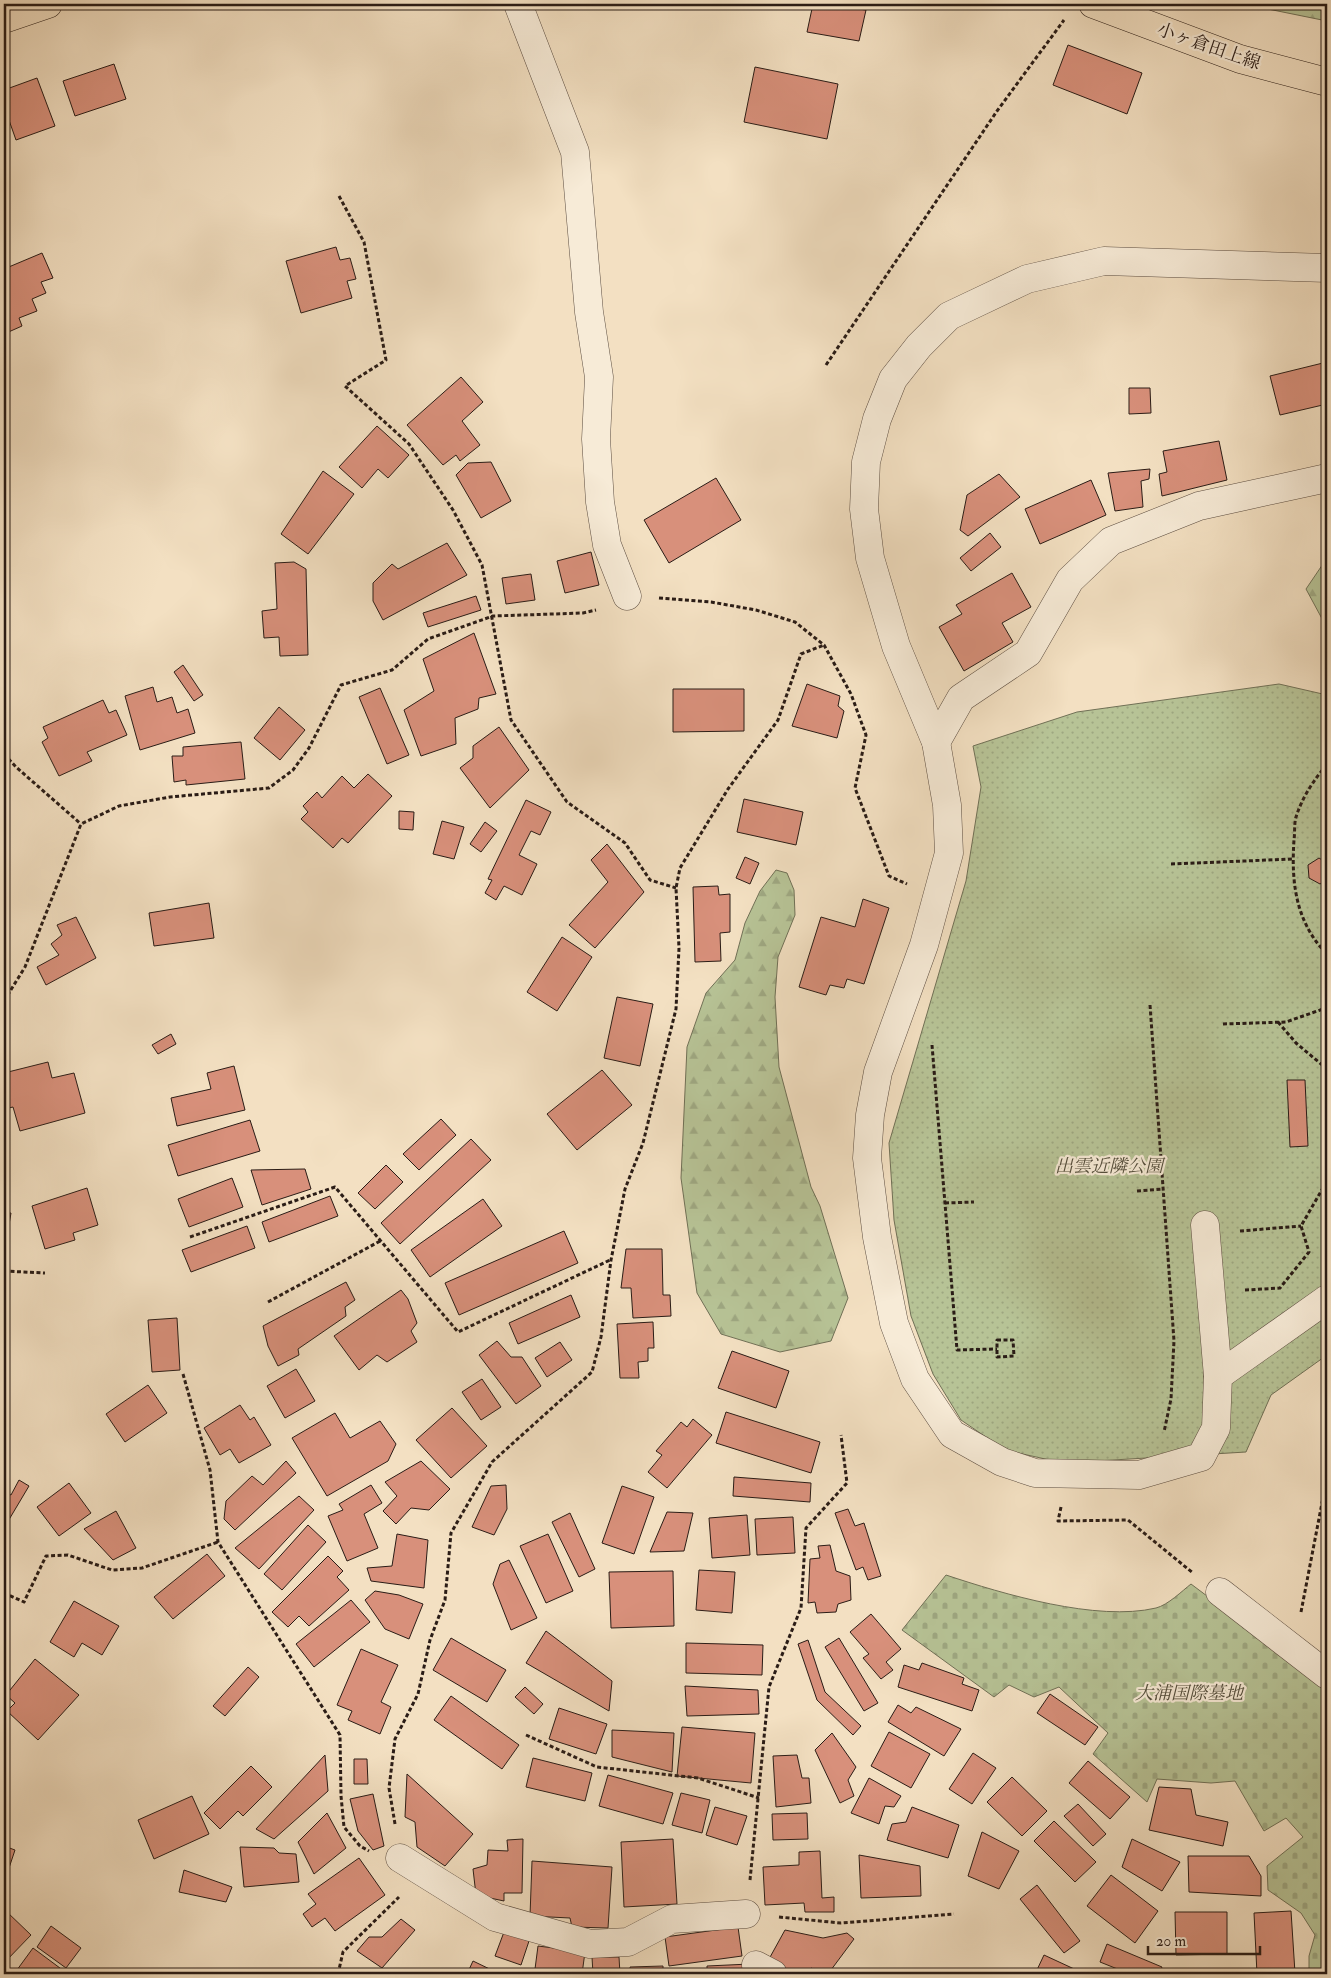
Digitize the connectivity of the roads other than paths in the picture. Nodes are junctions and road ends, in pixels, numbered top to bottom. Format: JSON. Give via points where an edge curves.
{"nodes":[{"id":1,"x":48,"y":4,"type":"edge"},
{"id":2,"x":518,"y":4,"type":"edge"},
{"id":3,"x":1093,"y":4,"type":"edge"},
{"id":4,"x":4,"y":19,"type":"edge"},
{"id":5,"x":1327,"y":82,"type":"edge"},
{"id":6,"x":1327,"y":268,"type":"edge"},
{"id":7,"x":1327,"y":478,"type":"edge"},
{"id":8,"x":627,"y":596,"type":"road end"},
{"id":9,"x":936,"y":742,"type":"junction"},
{"id":10,"x":1205,"y":1225,"type":"dead end"},
{"id":11,"x":1327,"y":1299,"type":"edge"},
{"id":12,"x":1218,"y":1376,"type":"junction"},
{"id":13,"x":1220,"y":1592,"type":"road end"},
{"id":14,"x":1327,"y":1675,"type":"edge"},
{"id":15,"x":399,"y":1855,"type":"road end"},
{"id":16,"x":746,"y":1914,"type":"road end"}],
"edges":[{"from":1,"to":4,"type":"main road"},
{"from":2,"to":8,"type":"street","via":[[575,152],[588,312],[599,377],[596,439],[600,502],[606,545]]},
{"from":3,"to":5,"type":"main road","name":"小ヶ倉田上線","via":[[1240,59]]},
{"from":6,"to":9,"type":"street","via":[[1104,262],[1027,279],[949,316],[919,346],[893,379],[877,419],[866,462],[864,510],[870,558],[896,646]]},
{"from":7,"to":9,"type":"street","via":[[1199,506],[1112,541],[1070,580],[1028,653],[961,698]]},
{"from":9,"to":12,"type":"street","via":[[948,805],[949,853],[924,945],[878,1072],[867,1158],[877,1237],[894,1323],[915,1379],[952,1434],[1002,1462],[1035,1473],[1139,1475],[1201,1457],[1216,1428]]},
{"from":10,"to":12,"type":"street"},
{"from":11,"to":12,"type":"street"},
{"from":13,"to":14,"type":"street"},
{"from":15,"to":16,"type":"street","via":[[495,1917],[590,1944],[628,1942],[672,1919]]}]}
